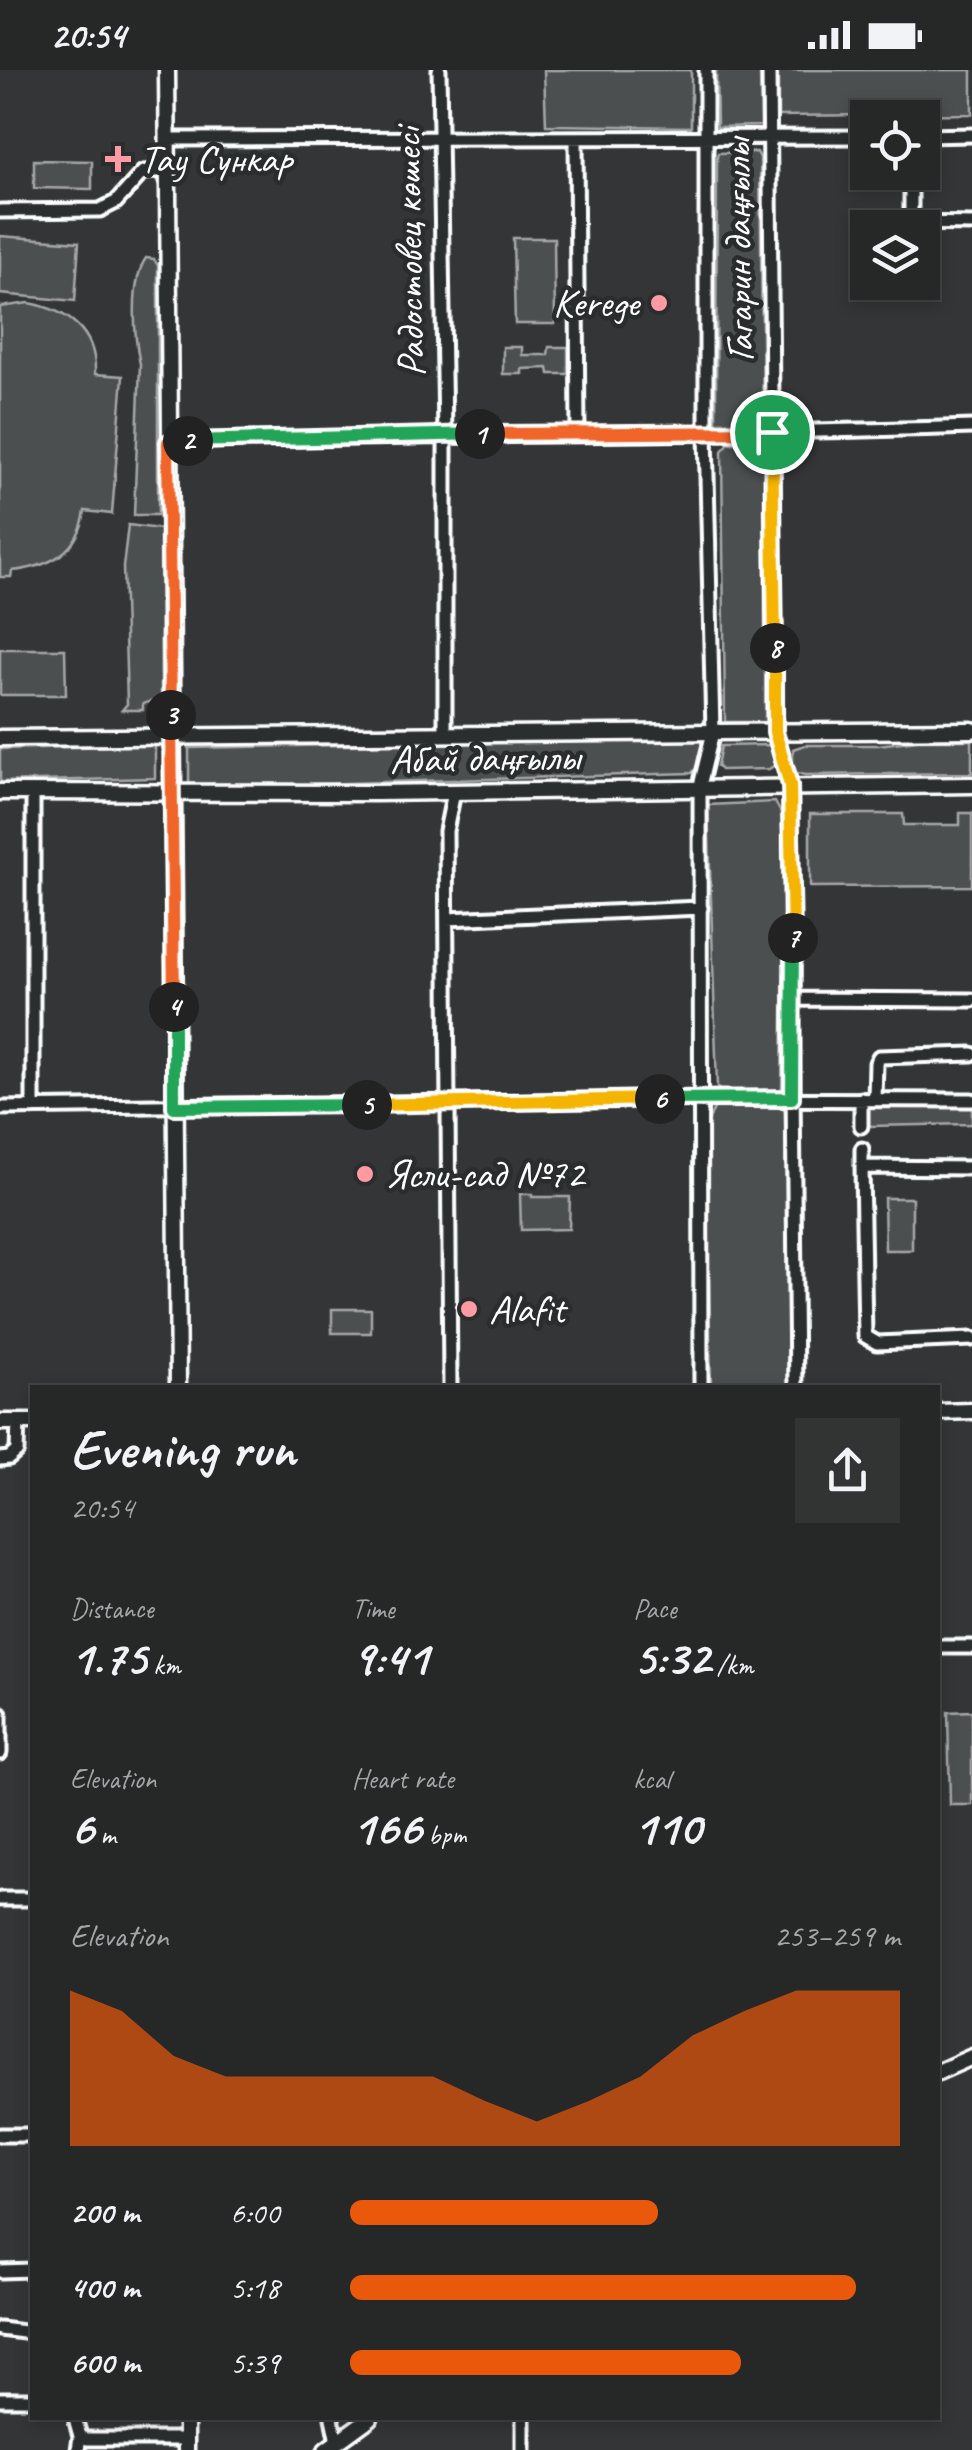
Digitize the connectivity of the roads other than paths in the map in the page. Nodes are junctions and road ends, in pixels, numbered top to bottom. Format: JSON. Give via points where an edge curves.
{"nodes":[{"id":1,"x":167,"y":70,"type":"edge"},
{"id":2,"x":440,"y":70,"type":"edge"},
{"id":3,"x":706,"y":70,"type":"edge"},
{"id":4,"x":769,"y":70,"type":"edge"},
{"id":5,"x":972,"y":135,"type":"edge"},
{"id":6,"x":850,"y":136,"type":"edge"},
{"id":7,"x":940,"y":136,"type":"edge"},
{"id":8,"x":705,"y":137,"type":"junction"},
{"id":9,"x":769,"y":137,"type":"junction"},
{"id":10,"x":439,"y":138,"type":"junction"},
{"id":11,"x":576,"y":138,"type":"junction"},
{"id":12,"x":168,"y":139,"type":"junction"},
{"id":13,"x":168,"y":170,"type":"junction"},
{"id":14,"x":0,"y":211,"type":"edge"},
{"id":15,"x":940,"y":225,"type":"edge"},
{"id":16,"x":971,"y":226,"type":"edge"},
{"id":17,"x":972,"y":427,"type":"edge"},
{"id":18,"x":772,"y":432,"type":"junction"},
{"id":19,"x":706,"y":433,"type":"junction"},
{"id":20,"x":445,"y":434,"type":"junction"},
{"id":21,"x":578,"y":434,"type":"junction"},
{"id":22,"x":168,"y":442,"type":"junction"},
{"id":23,"x":972,"y":730,"type":"edge"},
{"id":24,"x":445,"y":732,"type":"junction"},
{"id":25,"x":713,"y":732,"type":"junction"},
{"id":26,"x":775,"y":732,"type":"junction"},
{"id":27,"x":170,"y":736,"type":"junction"},
{"id":28,"x":0,"y":738,"type":"edge"},
{"id":29,"x":790,"y":785,"type":"junction"},
{"id":30,"x":972,"y":785,"type":"edge"},
{"id":31,"x":700,"y":786,"type":"junction"},
{"id":32,"x":0,"y":792,"type":"edge"},
{"id":33,"x":32,"y":792,"type":"junction"},
{"id":34,"x":454,"y":792,"type":"junction"},
{"id":35,"x":172,"y":793,"type":"junction"},
{"id":36,"x":700,"y":908,"type":"junction"},
{"id":37,"x":447,"y":919,"type":"junction"},
{"id":38,"x":793,"y":998,"type":"junction"},
{"id":39,"x":972,"y":1000,"type":"edge"},
{"id":40,"x":972,"y":1054,"type":"edge"},
{"id":41,"x":702,"y":1098,"type":"junction"},
{"id":42,"x":792,"y":1098,"type":"junction"},
{"id":43,"x":860,"y":1099,"type":"junction"},
{"id":44,"x":874,"y":1099,"type":"junction"},
{"id":45,"x":972,"y":1100,"type":"edge"},
{"id":46,"x":450,"y":1104,"type":"junction"},
{"id":47,"x":174,"y":1107,"type":"junction"},
{"id":48,"x":0,"y":1108,"type":"edge"},
{"id":49,"x":34,"y":1108,"type":"junction"},
{"id":50,"x":862,"y":1126,"type":"dead end"},
{"id":51,"x":862,"y":1150,"type":"dead end"},
{"id":52,"x":862,"y":1167,"type":"junction"},
{"id":53,"x":972,"y":1168,"type":"edge"},
{"id":54,"x":972,"y":1339,"type":"edge"},
{"id":55,"x":178,"y":1385,"type":"edge"},
{"id":56,"x":450,"y":1385,"type":"edge"},
{"id":57,"x":701,"y":1385,"type":"edge"},
{"id":58,"x":796,"y":1385,"type":"edge"},
{"id":59,"x":972,"y":1411,"type":"edge"},
{"id":60,"x":940,"y":1412,"type":"edge"},
{"id":61,"x":0,"y":1422,"type":"edge"},
{"id":62,"x":25,"y":1422,"type":"edge"},
{"id":63,"x":0,"y":1458,"type":"edge"},
{"id":64,"x":940,"y":1647,"type":"edge"},
{"id":65,"x":972,"y":1647,"type":"edge"},
{"id":66,"x":0,"y":1714,"type":"edge"},
{"id":67,"x":0,"y":1753,"type":"edge"},
{"id":68,"x":0,"y":1898,"type":"edge"},
{"id":69,"x":30,"y":1899,"type":"edge"},
{"id":70,"x":972,"y":2058,"type":"edge"},
{"id":71,"x":940,"y":2071,"type":"edge"},
{"id":72,"x":0,"y":2134,"type":"edge"},
{"id":73,"x":30,"y":2134,"type":"edge"},
{"id":74,"x":30,"y":2270,"type":"edge"},
{"id":75,"x":0,"y":2271,"type":"edge"},
{"id":76,"x":0,"y":2329,"type":"edge"},
{"id":77,"x":30,"y":2333,"type":"edge"},
{"id":78,"x":30,"y":2398,"type":"edge"},
{"id":79,"x":0,"y":2399,"type":"edge"},
{"id":80,"x":76,"y":2420,"type":"edge"},
{"id":81,"x":332,"y":2420,"type":"edge"},
{"id":82,"x":367,"y":2420,"type":"edge"},
{"id":83,"x":522,"y":2420,"type":"edge"},
{"id":84,"x":80,"y":2436,"type":"junction"},
{"id":85,"x":186,"y":2444,"type":"edge"},
{"id":86,"x":331,"y":2446,"type":"edge"},
{"id":87,"x":78,"y":2450,"type":"edge"},
{"id":88,"x":523,"y":2450,"type":"edge"}],
"edges":[{"from":1,"to":12,"type":"main road"},
{"from":2,"to":10,"type":"street","name":"Радостовец көшесі"},
{"from":3,"to":8,"type":"street","name":"Гагарин даңғылы"},
{"from":4,"to":9,"type":"street","name":"Гагарин даңғылы"},
{"from":5,"to":7,"type":"street"},
{"from":6,"to":9,"type":"street"},
{"from":8,"to":9,"type":"street"},
{"from":8,"to":11,"type":"street"},
{"from":8,"to":19,"type":"street","name":"Гагарин даңғылы"},
{"from":9,"to":18,"type":"street","name":"Гагарин даңғылы"},
{"from":10,"to":11,"type":"street"},
{"from":10,"to":12,"type":"street"},
{"from":10,"to":20,"type":"street","name":"Радостовец көшесі"},
{"from":11,"to":21,"type":"street"},
{"from":12,"to":13,"type":"main road"},
{"from":13,"to":14,"type":"street","via":[[144,172],[100,210]]},
{"from":13,"to":22,"type":"main road"},
{"from":15,"to":16,"type":"street"},
{"from":17,"to":18,"type":"street"},
{"from":18,"to":19,"type":"street"},
{"from":18,"to":26,"type":"street","name":"Гагарин даңғылы"},
{"from":19,"to":21,"type":"street"},
{"from":19,"to":25,"type":"street","name":"Гагарин даңғылы"},
{"from":20,"to":21,"type":"street"},
{"from":20,"to":22,"type":"street"},
{"from":20,"to":24,"type":"street","name":"Радостовец көшесі"},
{"from":22,"to":27,"type":"main road"},
{"from":23,"to":26,"type":"main road","name":"Абай даңғылы"},
{"from":24,"to":25,"type":"main road","name":"Абай даңғылы"},
{"from":24,"to":27,"type":"main road","name":"Абай даңғылы"},
{"from":25,"to":26,"type":"main road","name":"Абай даңғылы"},
{"from":25,"to":31,"type":"street","name":"Гагарин даңғылы"},
{"from":26,"to":29,"type":"street","name":"Гагарин даңғылы"},
{"from":27,"to":28,"type":"main road","name":"Абай даңғылы"},
{"from":27,"to":35,"type":"main road"},
{"from":29,"to":30,"type":"main road","name":"Абай даңғылы"},
{"from":29,"to":31,"type":"main road","name":"Абай даңғылы"},
{"from":29,"to":38,"type":"street","name":"Гагарин даңғылы"},
{"from":31,"to":34,"type":"main road","name":"Абай даңғылы"},
{"from":31,"to":36,"type":"street","name":"Гагарин даңғылы"},
{"from":32,"to":33,"type":"main road","name":"Абай даңғылы"},
{"from":33,"to":35,"type":"main road","name":"Абай даңғылы"},
{"from":33,"to":49,"type":"street"},
{"from":34,"to":35,"type":"main road","name":"Абай даңғылы"},
{"from":34,"to":37,"type":"street","via":[[446,831]]},
{"from":35,"to":47,"type":"main road"},
{"from":36,"to":37,"type":"street"},
{"from":36,"to":41,"type":"street","name":"Гагарин даңғылы"},
{"from":37,"to":46,"type":"street"},
{"from":38,"to":39,"type":"street"},
{"from":38,"to":42,"type":"street","name":"Гагарин даңғылы"},
{"from":40,"to":44,"type":"street","via":[[879,1057]]},
{"from":41,"to":42,"type":"street"},
{"from":41,"to":46,"type":"street"},
{"from":41,"to":57,"type":"street","name":"Гагарин даңғылы"},
{"from":42,"to":43,"type":"street"},
{"from":42,"to":58,"type":"street","name":"Гагарин даңғылы"},
{"from":43,"to":44,"type":"street"},
{"from":43,"to":50,"type":"street"},
{"from":44,"to":45,"type":"street"},
{"from":46,"to":47,"type":"street"},
{"from":46,"to":56,"type":"street"},
{"from":47,"to":49,"type":"street"},
{"from":47,"to":55,"type":"main road"},
{"from":48,"to":49,"type":"street"},
{"from":51,"to":52,"type":"street"},
{"from":52,"to":53,"type":"street"},
{"from":52,"to":54,"type":"street","via":[[865,1336],[877,1343]]},
{"from":59,"to":60,"type":"main road"},
{"from":61,"to":62,"type":"main road"},
{"from":62,"to":63,"type":"street","via":[[16,1450]]},
{"from":64,"to":65,"type":"street"},
{"from":66,"to":67,"type":"street"},
{"from":68,"to":69,"type":"street"},
{"from":70,"to":71,"type":"main road"},
{"from":72,"to":73,"type":"street"},
{"from":74,"to":75,"type":"street"},
{"from":76,"to":77,"type":"street"},
{"from":78,"to":79,"type":"street"},
{"from":80,"to":84,"type":"street"},
{"from":81,"to":86,"type":"street"},
{"from":82,"to":86,"type":"main road"},
{"from":83,"to":88,"type":"street"},
{"from":84,"to":85,"type":"street"},
{"from":84,"to":87,"type":"street"}]}
